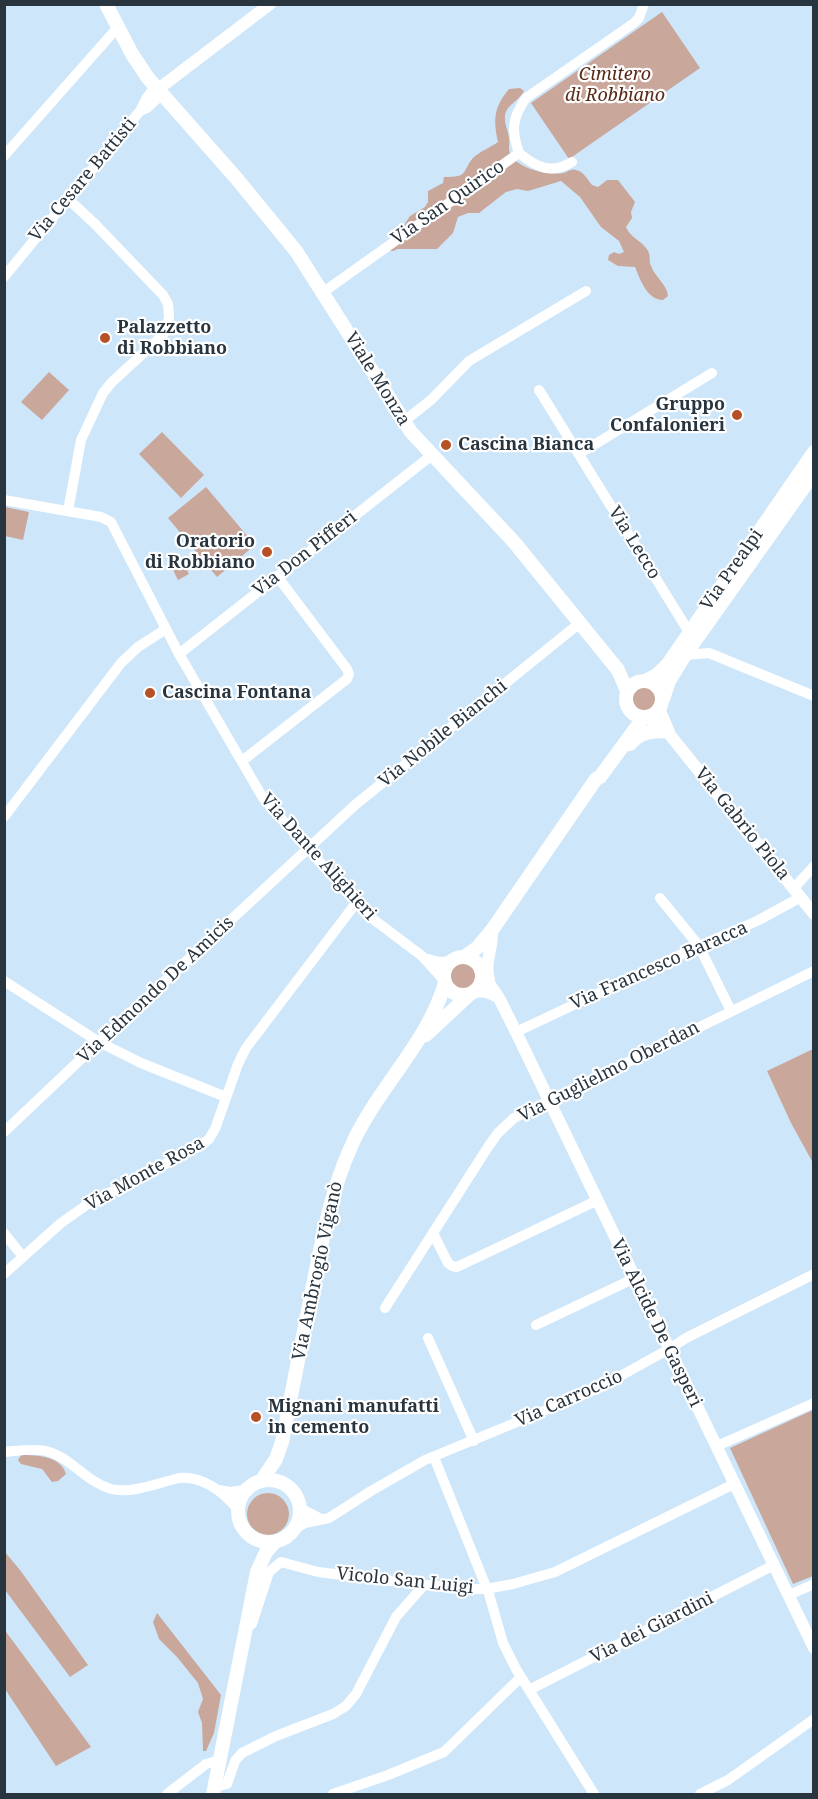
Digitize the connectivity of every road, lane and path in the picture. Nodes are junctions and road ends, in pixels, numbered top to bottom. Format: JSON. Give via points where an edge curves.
{"nodes":[{"id":1,"x":106,"y":4,"type":"edge"},
{"id":2,"x":270,"y":4,"type":"edge"},
{"id":3,"x":635,"y":4,"type":"edge"},
{"id":4,"x":644,"y":4,"type":"edge"},
{"id":5,"x":634,"y":23,"type":"junction"},
{"id":6,"x":118,"y":27,"type":"junction"},
{"id":7,"x":155,"y":88,"type":"junction"},
{"id":8,"x":519,"y":153,"type":"junction"},
{"id":9,"x":4,"y":156,"type":"edge"},
{"id":10,"x":572,"y":162,"type":"dead end"},
{"id":11,"x":67,"y":198,"type":"junction"},
{"id":12,"x":4,"y":277,"type":"edge"},
{"id":13,"x":586,"y":291,"type":"dead end"},
{"id":14,"x":322,"y":293,"type":"junction"},
{"id":15,"x":712,"y":373,"type":"dead end"},
{"id":16,"x":539,"y":390,"type":"dead end"},
{"id":17,"x":403,"y":422,"type":"junction"},
{"id":18,"x":813,"y":452,"type":"edge"},
{"id":19,"x":579,"y":454,"type":"junction"},
{"id":20,"x":432,"y":455,"type":"junction"},
{"id":21,"x":813,"y":472,"type":"edge"},
{"id":22,"x":4,"y":500,"type":"edge"},
{"id":23,"x":68,"y":511,"type":"junction"},
{"id":24,"x":277,"y":576,"type":"junction"},
{"id":25,"x":581,"y":622,"type":"junction"},
{"id":26,"x":166,"y":629,"type":"junction"},
{"id":27,"x":693,"y":634,"type":"junction"},
{"id":28,"x":709,"y":653,"type":"junction"},
{"id":29,"x":179,"y":654,"type":"junction"},
{"id":30,"x":685,"y":655,"type":"junction"},
{"id":31,"x":618,"y":670,"type":"junction"},
{"id":32,"x":643,"y":681,"type":"junction"},
{"id":33,"x":813,"y":696,"type":"edge"},
{"id":34,"x":627,"y":698,"type":"junction"},
{"id":35,"x":653,"y":711,"type":"junction"},
{"id":36,"x":668,"y":733,"type":"junction"},
{"id":37,"x":242,"y":761,"type":"junction"},
{"id":38,"x":600,"y":775,"type":"junction"},
{"id":39,"x":4,"y":818,"type":"edge"},
{"id":40,"x":308,"y":848,"type":"junction"},
{"id":41,"x":813,"y":866,"type":"edge"},
{"id":42,"x":797,"y":892,"type":"junction"},
{"id":43,"x":660,"y":898,"type":"dead end"},
{"id":44,"x":356,"y":903,"type":"junction"},
{"id":45,"x":813,"y":914,"type":"edge"},
{"id":46,"x":492,"y":930,"type":"junction"},
{"id":47,"x":699,"y":946,"type":"junction"},
{"id":48,"x":422,"y":956,"type":"junction"},
{"id":49,"x":457,"y":959,"type":"junction"},
{"id":50,"x":480,"y":968,"type":"junction"},
{"id":51,"x":813,"y":971,"type":"edge"},
{"id":52,"x":4,"y":981,"type":"edge"},
{"id":53,"x":444,"y":981,"type":"junction"},
{"id":54,"x":490,"y":984,"type":"junction"},
{"id":55,"x":473,"y":993,"type":"junction"},
{"id":56,"x":500,"y":998,"type":"junction"},
{"id":57,"x":730,"y":1011,"type":"junction"},
{"id":58,"x":516,"y":1032,"type":"junction"},
{"id":59,"x":99,"y":1042,"type":"junction"},
{"id":60,"x":414,"y":1047,"type":"junction"},
{"id":61,"x":226,"y":1097,"type":"junction"},
{"id":62,"x":549,"y":1101,"type":"junction"},
{"id":63,"x":4,"y":1132,"type":"edge"},
{"id":64,"x":597,"y":1201,"type":"junction"},
{"id":65,"x":4,"y":1233,"type":"edge"},
{"id":66,"x":433,"y":1233,"type":"junction"},
{"id":67,"x":23,"y":1257,"type":"junction"},
{"id":68,"x":4,"y":1274,"type":"edge"},
{"id":69,"x":813,"y":1274,"type":"edge"},
{"id":70,"x":634,"y":1278,"type":"junction"},
{"id":71,"x":385,"y":1308,"type":"dead end"},
{"id":72,"x":536,"y":1325,"type":"dead end"},
{"id":73,"x":428,"y":1338,"type":"dead end"},
{"id":74,"x":669,"y":1350,"type":"junction"},
{"id":75,"x":813,"y":1403,"type":"edge"},
{"id":76,"x":474,"y":1441,"type":"junction"},
{"id":77,"x":282,"y":1442,"type":"junction"},
{"id":78,"x":717,"y":1446,"type":"junction"},
{"id":79,"x":4,"y":1452,"type":"edge"},
{"id":80,"x":434,"y":1457,"type":"junction"},
{"id":81,"x":262,"y":1480,"type":"junction"},
{"id":82,"x":285,"y":1484,"type":"junction"},
{"id":83,"x":734,"y":1484,"type":"junction"},
{"id":84,"x":216,"y":1489,"type":"junction"},
{"id":85,"x":245,"y":1490,"type":"junction"},
{"id":86,"x":300,"y":1508,"type":"junction"},
{"id":87,"x":238,"y":1510,"type":"junction"},
{"id":88,"x":324,"y":1520,"type":"junction"},
{"id":89,"x":295,"y":1529,"type":"junction"},
{"id":90,"x":246,"y":1533,"type":"junction"},
{"id":91,"x":276,"y":1542,"type":"junction"},
{"id":92,"x":774,"y":1565,"type":"junction"},
{"id":93,"x":257,"y":1572,"type":"junction"},
{"id":94,"x":813,"y":1584,"type":"edge"},
{"id":95,"x":424,"y":1585,"type":"junction"},
{"id":96,"x":486,"y":1589,"type":"junction"},
{"id":97,"x":789,"y":1595,"type":"junction"},
{"id":98,"x":245,"y":1634,"type":"junction"},
{"id":99,"x":813,"y":1648,"type":"edge"},
{"id":100,"x":521,"y":1677,"type":"junction"},
{"id":101,"x":529,"y":1690,"type":"junction"},
{"id":102,"x":813,"y":1719,"type":"edge"},
{"id":103,"x":220,"y":1760,"type":"junction"},
{"id":104,"x":214,"y":1791,"type":"edge"},
{"id":105,"x":167,"y":1794,"type":"edge"},
{"id":106,"x":333,"y":1794,"type":"edge"},
{"id":107,"x":594,"y":1794,"type":"edge"},
{"id":108,"x":700,"y":1794,"type":"edge"}],
"edges":[{"from":1,"to":6,"type":"main road","name":"Viale Monza"},
{"from":2,"to":7,"type":"street"},
{"from":3,"to":5,"type":"street"},
{"from":4,"to":5,"type":"street","name":"Via San Quirico"},
{"from":5,"to":8,"type":"street","name":"Via San Quirico","via":[[526,98],[513,124]]},
{"from":6,"to":7,"type":"main road","name":"Viale Monza"},
{"from":6,"to":9,"type":"street"},
{"from":7,"to":11,"type":"street","name":"Via Cesare Battisti","via":[[147,108],[140,111]]},
{"from":7,"to":14,"type":"main road","name":"Viale Monza","via":[[296,251]]},
{"from":8,"to":10,"type":"street","via":[[547,170]]},
{"from":8,"to":14,"type":"street","name":"Via San Quirico"},
{"from":11,"to":12,"type":"street","name":"Via Cesare Battisti"},
{"from":11,"to":23,"type":"street","via":[[163,295],[170,313],[162,336],[102,396],[81,440]]},
{"from":13,"to":17,"type":"street","via":[[470,361]]},
{"from":14,"to":17,"type":"main road","name":"Viale Monza"},
{"from":15,"to":19,"type":"street"},
{"from":16,"to":19,"type":"street","name":"Via Lecco"},
{"from":17,"to":20,"type":"main road","name":"Viale Monza"},
{"from":18,"to":27,"type":"main road","name":"Via Prealpi"},
{"from":19,"to":27,"type":"street","name":"Via Lecco"},
{"from":20,"to":24,"type":"street","name":"Via Don Pifferi"},
{"from":20,"to":25,"type":"main road","name":"Viale Monza","via":[[514,542]]},
{"from":21,"to":27,"type":"main road","name":"Via Prealpi"},
{"from":22,"to":23,"type":"street","name":"Via Dante Alighieri"},
{"from":23,"to":26,"type":"street","name":"Via Dante Alighieri","via":[[101,517],[114,526]]},
{"from":24,"to":29,"type":"street","name":"Via Don Pifferi"},
{"from":24,"to":37,"type":"street","via":[[349,674]]},
{"from":25,"to":31,"type":"main road","name":"Viale Monza"},
{"from":25,"to":40,"type":"street","name":"Via Nobile Bianchi","via":[[355,805]]},
{"from":26,"to":29,"type":"street","name":"Via Dante Alighieri"},
{"from":26,"to":39,"type":"street","via":[[121,663]]},
{"from":27,"to":28,"type":"street","name":"Via Lecco"},
{"from":27,"to":30,"type":"main road","name":"Via Prealpi"},
{"from":27,"to":32,"type":"main road","name":"Via Prealpi","via":[[657,675]]},
{"from":28,"to":30,"type":"street"},
{"from":28,"to":33,"type":"street"},
{"from":29,"to":37,"type":"street","name":"Via Dante Alighieri"},
{"from":30,"to":35,"type":"main road","name":"Via Prealpi"},
{"from":31,"to":32,"type":"main road","name":"Viale Monza"},
{"from":31,"to":34,"type":"main road","name":"Viale Monza"},
{"from":32,"to":34,"type":"main road","via":[[632,685]]},
{"from":32,"to":35,"type":"main road","via":[[657,687]]},
{"from":34,"to":35,"type":"main road","via":[[632,713]]},
{"from":34,"to":38,"type":"main road","via":[[622,735],[596,774]]},
{"from":35,"to":36,"type":"street","name":"Via Gabrio Piola"},
{"from":35,"to":38,"type":"main road"},
{"from":36,"to":38,"type":"main road","via":[[648,732],[636,737],[612,767]]},
{"from":36,"to":42,"type":"street","name":"Via Gabrio Piola"},
{"from":37,"to":40,"type":"street","name":"Via Dante Alighieri","via":[[262,798]]},
{"from":38,"to":46,"type":"main road"},
{"from":40,"to":44,"type":"street","name":"Via Dante Alighieri"},
{"from":40,"to":59,"type":"street","name":"Via Edmondo De Amicis"},
{"from":41,"to":42,"type":"street"},
{"from":42,"to":45,"type":"street","name":"Via Gabrio Piola"},
{"from":42,"to":47,"type":"street","name":"Via Francesco Baracca","via":[[757,921]]},
{"from":43,"to":47,"type":"street"},
{"from":44,"to":48,"type":"street","name":"Via Dante Alighieri"},
{"from":44,"to":61,"type":"street","name":"Via Monte Rosa","via":[[246,1048]]},
{"from":46,"to":49,"type":"main road","via":[[477,948]]},
{"from":46,"to":50,"type":"main road","via":[[481,952]]},
{"from":46,"to":54,"type":"street","via":[[487,966]]},
{"from":47,"to":57,"type":"street"},
{"from":47,"to":58,"type":"street","name":"Via Francesco Baracca"},
{"from":48,"to":49,"type":"street","name":"Via Dante Alighieri","via":[[432,961]]},
{"from":48,"to":53,"type":"street","name":"Via Dante Alighieri"},
{"from":49,"to":50,"type":"main road","via":[[474,961]]},
{"from":49,"to":53,"type":"main road","via":[[445,969]]},
{"from":50,"to":54,"type":"street","name":"Via Alcide De Gasperi"},
{"from":50,"to":55,"type":"main road","via":[[482,982]]},
{"from":51,"to":57,"type":"street","name":"Via Guglielmo Oberdan"},
{"from":52,"to":59,"type":"street"},
{"from":53,"to":55,"type":"main road","via":[[452,992],[464,996]]},
{"from":53,"to":60,"type":"main road","name":"Via Ambrogio Viganò","via":[[435,1010]]},
{"from":54,"to":56,"type":"street","name":"Via Alcide De Gasperi"},
{"from":55,"to":56,"type":"street","via":[[487,992]]},
{"from":55,"to":60,"type":"main road","name":"Via Ambrogio Viganò"},
{"from":56,"to":58,"type":"street","name":"Via Alcide De Gasperi"},
{"from":57,"to":62,"type":"street","name":"Via Guglielmo Oberdan"},
{"from":58,"to":62,"type":"street","name":"Via Alcide De Gasperi"},
{"from":59,"to":61,"type":"street"},
{"from":59,"to":63,"type":"street","name":"Via Edmondo De Amicis"},
{"from":60,"to":77,"type":"main road","name":"Via Ambrogio Viganò","via":[[358,1131],[333,1193]]},
{"from":61,"to":67,"type":"street","name":"Via Monte Rosa","via":[[215,1129],[205,1143],[94,1200]]},
{"from":62,"to":64,"type":"street","name":"Via Alcide De Gasperi"},
{"from":62,"to":66,"type":"street","name":"Via Guglielmo Oberdan","via":[[514,1118],[498,1133]]},
{"from":64,"to":66,"type":"street","via":[[458,1267],[448,1263]]},
{"from":64,"to":70,"type":"street","name":"Via Alcide De Gasperi"},
{"from":65,"to":67,"type":"street"},
{"from":66,"to":71,"type":"street","name":"Via Guglielmo Oberdan"},
{"from":67,"to":68,"type":"street","name":"Via Monte Rosa"},
{"from":69,"to":74,"type":"street","name":"Via Carroccio"},
{"from":70,"to":72,"type":"street"},
{"from":70,"to":74,"type":"street","name":"Via Alcide De Gasperi"},
{"from":73,"to":76,"type":"street"},
{"from":74,"to":76,"type":"street","name":"Via Carroccio","via":[[597,1389]]},
{"from":74,"to":78,"type":"street","name":"Via Alcide De Gasperi"},
{"from":75,"to":78,"type":"street"},
{"from":76,"to":80,"type":"street","name":"Via Carroccio"},
{"from":77,"to":81,"type":"main road","name":"Via Ambrogio Viganò"},
{"from":77,"to":82,"type":"main road","name":"Via Ambrogio Viganò"},
{"from":78,"to":83,"type":"street","name":"Via Alcide De Gasperi"},
{"from":79,"to":84,"type":"street","via":[[48,1452],[111,1489],[129,1490],[189,1477]]},
{"from":80,"to":88,"type":"street","name":"Via Carroccio"},
{"from":80,"to":96,"type":"street"},
{"from":81,"to":82,"type":"main road"},
{"from":81,"to":85,"type":"main road","name":"Via Ambrogio Viganò"},
{"from":82,"to":86,"type":"main road","name":"Via Ambrogio Viganò","via":[[293,1491]]},
{"from":83,"to":92,"type":"street","name":"Via Alcide De Gasperi"},
{"from":83,"to":96,"type":"street","name":"Vicolo San Luigi","via":[[555,1572]]},
{"from":84,"to":85,"type":"street"},
{"from":84,"to":87,"type":"street"},
{"from":85,"to":87,"type":"main road"},
{"from":86,"to":88,"type":"street"},
{"from":86,"to":89,"type":"main road"},
{"from":87,"to":90,"type":"main road"},
{"from":88,"to":89,"type":"street","name":"Via Carroccio","via":[[305,1522]]},
{"from":89,"to":91,"type":"main road"},
{"from":90,"to":91,"type":"main road","via":[[260,1541]]},
{"from":90,"to":93,"type":"main road"},
{"from":91,"to":93,"type":"main road","via":[[262,1558]]},
{"from":92,"to":97,"type":"street","name":"Via Alcide De Gasperi"},
{"from":92,"to":101,"type":"street","name":"Via dei Giardini"},
{"from":93,"to":98,"type":"main road"},
{"from":94,"to":97,"type":"street"},
{"from":95,"to":96,"type":"street","name":"Vicolo San Luigi"},
{"from":95,"to":98,"type":"street","name":"Vicolo San Luigi","via":[[277,1563],[269,1572],[251,1627]]},
{"from":95,"to":104,"type":"street","via":[[396,1617],[346,1706],[242,1753],[227,1784]]},
{"from":96,"to":100,"type":"street","via":[[502,1643]]},
{"from":97,"to":99,"type":"street","name":"Via Alcide De Gasperi"},
{"from":98,"to":103,"type":"main road"},
{"from":100,"to":101,"type":"street"},
{"from":100,"to":106,"type":"street","via":[[444,1752]]},
{"from":101,"to":107,"type":"street"},
{"from":102,"to":108,"type":"street","via":[[728,1780]]},
{"from":103,"to":104,"type":"main road"},
{"from":103,"to":105,"type":"street","via":[[206,1764]]}]}
